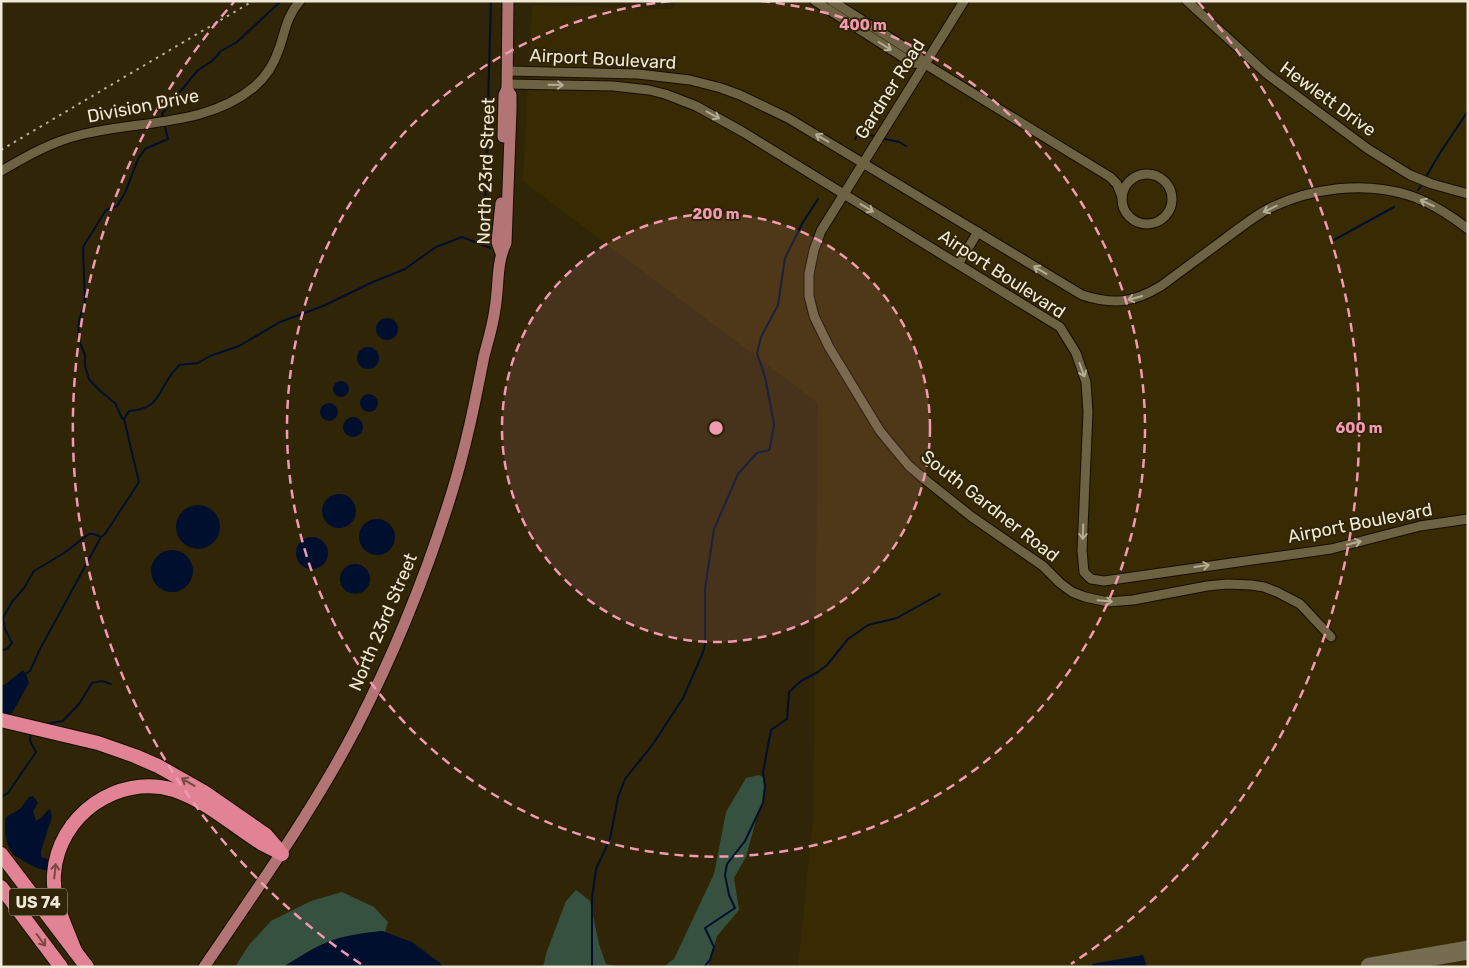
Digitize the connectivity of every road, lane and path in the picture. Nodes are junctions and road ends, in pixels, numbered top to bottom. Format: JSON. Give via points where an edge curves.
{"nodes":[{"id":1,"x":300,"y":1,"type":"edge"},
{"id":2,"x":508,"y":1,"type":"edge"},
{"id":3,"x":815,"y":1,"type":"edge"},
{"id":4,"x":832,"y":1,"type":"edge"},
{"id":5,"x":964,"y":1,"type":"edge"},
{"id":6,"x":1187,"y":1,"type":"edge"},
{"id":7,"x":925,"y":64,"type":"junction"},
{"id":8,"x":507,"y":71,"type":"junction"},
{"id":9,"x":507,"y":87,"type":"junction"},
{"id":10,"x":864,"y":163,"type":"junction"},
{"id":11,"x":1,"y":171,"type":"edge"},
{"id":12,"x":1110,"y":177,"type":"junction"},
{"id":13,"x":1132,"y":178,"type":"junction"},
{"id":14,"x":844,"y":194,"type":"junction"},
{"id":15,"x":1468,"y":194,"type":"edge"},
{"id":16,"x":1122,"y":197,"type":"junction"},
{"id":17,"x":1468,"y":229,"type":"edge"},
{"id":18,"x":978,"y":232,"type":"junction"},
{"id":19,"x":958,"y":264,"type":"junction"},
{"id":20,"x":1468,"y":519,"type":"edge"},
{"id":21,"x":1331,"y":637,"type":"dead end"},
{"id":22,"x":1,"y":720,"type":"edge"},
{"id":23,"x":1,"y":854,"type":"edge"},
{"id":24,"x":282,"y":854,"type":"junction"},
{"id":25,"x":1,"y":887,"type":"edge"},
{"id":26,"x":75,"y":951,"type":"junction"},
{"id":27,"x":61,"y":967,"type":"edge"},
{"id":28,"x":87,"y":967,"type":"edge"},
{"id":29,"x":204,"y":967,"type":"edge"}],
"edges":[{"from":1,"to":11,"type":"street","name":"Division Drive","via":[[289,16],[269,71],[256,86],[235,100],[187,117],[61,140]]},
{"from":2,"to":8,"type":"main road","name":"North 23rd Street"},
{"from":3,"to":7,"type":"street","one_way":true,"via":[[912,63]]},
{"from":4,"to":7,"type":"street","via":[[917,55]]},
{"from":5,"to":7,"type":"street","name":"Gardner Road"},
{"from":6,"to":15,"type":"street","name":"Hewlett Drive","via":[[1267,74],[1368,149],[1410,175]]},
{"from":7,"to":10,"type":"street","name":"Gardner Road"},
{"from":7,"to":12,"type":"street"},
{"from":8,"to":9,"type":"main road","name":"North 23rd Street"},
{"from":10,"to":8,"type":"street","name":"Airport Boulevard","one_way":true,"via":[[780,114],[740,95],[704,84],[638,74]]},
{"from":9,"to":14,"type":"street","name":"Airport Boulevard","one_way":true,"via":[[613,86],[665,94],[718,117]]},
{"from":9,"to":24,"type":"main road","name":"North 23rd Street","via":[[512,109],[506,243],[501,253],[495,310],[457,477],[428,563],[395,645],[356,728]]},
{"from":10,"to":14,"type":"street","name":"Gardner Road"},
{"from":10,"to":18,"type":"street","name":"Airport Boulevard"},
{"from":12,"to":13,"type":"street"},
{"from":12,"to":16,"type":"street"},
{"from":13,"to":16,"type":"street","via":[[1126,184]]},
{"from":13,"to":16,"type":"street","via":[[1148,174],[1163,180],[1172,193],[1170,209],[1159,221],[1143,224],[1128,216]]},
{"from":14,"to":19,"type":"street","name":"Airport Boulevard","one_way":true},
{"from":14,"to":21,"type":"street","name":"South Gardner Road","one_way":true,"via":[[821,231],[814,250],[809,296],[814,316],[829,347],[880,431],[910,466],[972,517],[1044,566],[1072,592],[1108,602],[1227,584],[1264,587],[1300,604]]},
{"from":17,"to":18,"type":"street","name":"Airport Boulevard","one_way":true,"via":[[1443,212],[1388,191],[1336,189],[1314,192],[1254,218],[1151,292],[1117,302],[1082,295]]},
{"from":18,"to":19,"type":"street"},
{"from":19,"to":20,"type":"street","name":"Airport Boulevard","one_way":true,"via":[[1060,327],[1076,353],[1086,382],[1088,412],[1082,551],[1084,572],[1091,579],[1104,581],[1332,549],[1420,526]]},
{"from":24,"to":22,"type":"highway","one_way":true,"via":[[266,835],[174,774],[116,748]]},
{"from":23,"to":26,"type":"highway","number":"US 74"},
{"from":26,"to":24,"type":"highway","one_way":true,"via":[[55,894],[56,859],[74,824],[97,801],[140,786],[172,790],[210,808]]},
{"from":24,"to":29,"type":"main road","name":"North 23rd Street"},
{"from":25,"to":27,"type":"highway","number":"US 74","one_way":true},
{"from":26,"to":28,"type":"highway","number":"US 74"}]}
